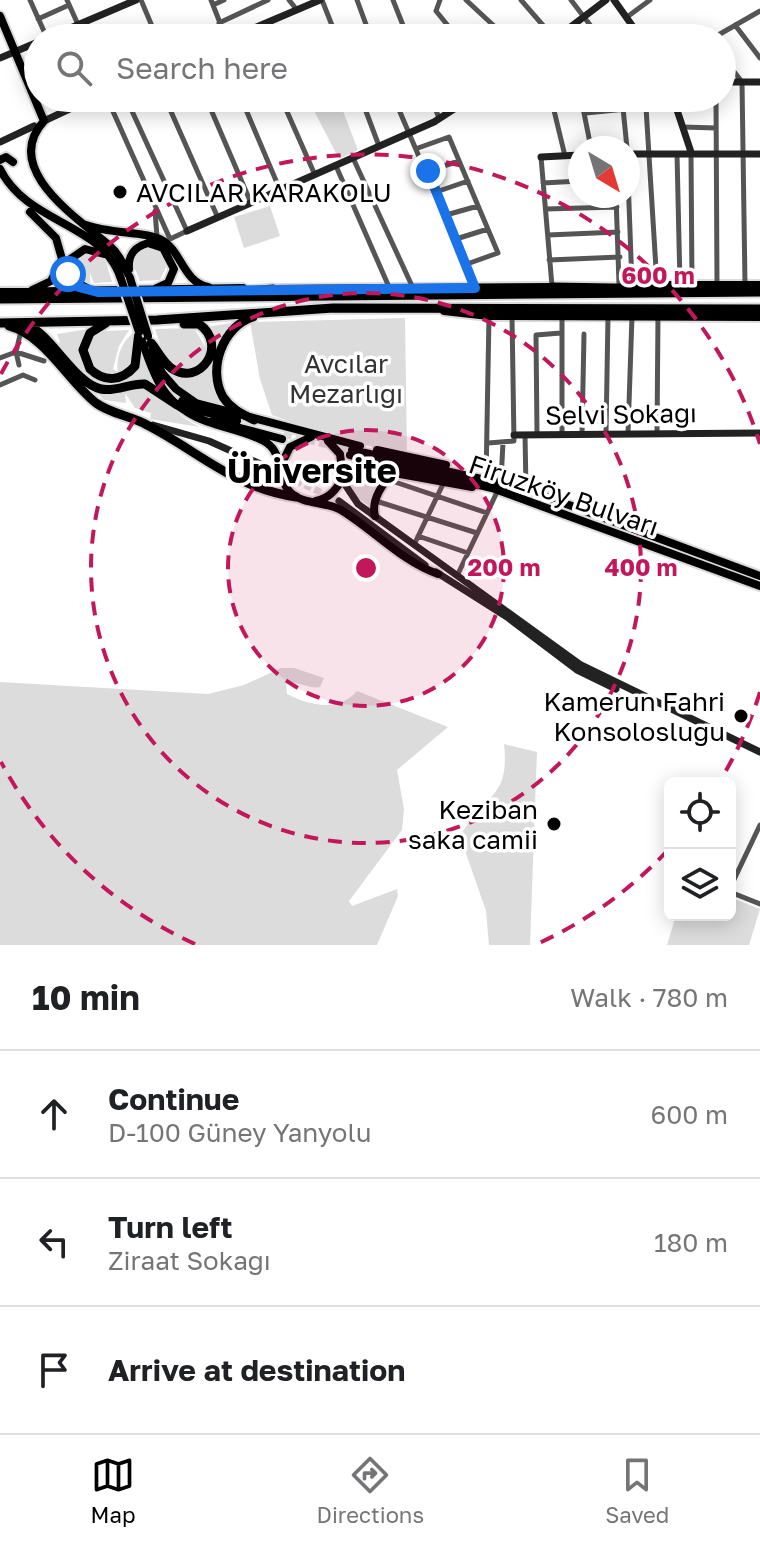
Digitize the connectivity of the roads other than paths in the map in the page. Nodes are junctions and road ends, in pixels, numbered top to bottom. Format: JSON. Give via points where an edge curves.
{"nodes":[{"id":1,"x":30,"y":0,"type":"edge"},
{"id":2,"x":139,"y":0,"type":"edge"},
{"id":3,"x":224,"y":0,"type":"edge"},
{"id":4,"x":268,"y":0,"type":"edge"},
{"id":5,"x":289,"y":0,"type":"edge"},
{"id":6,"x":320,"y":0,"type":"edge"},
{"id":7,"x":357,"y":0,"type":"edge"},
{"id":8,"x":393,"y":0,"type":"edge"},
{"id":9,"x":466,"y":0,"type":"edge"},
{"id":10,"x":521,"y":0,"type":"edge"},
{"id":11,"x":571,"y":0,"type":"edge"},
{"id":12,"x":606,"y":0,"type":"edge"},
{"id":13,"x":614,"y":0,"type":"edge"},
{"id":14,"x":650,"y":0,"type":"edge"},
{"id":15,"x":438,"y":1,"type":"edge"},
{"id":16,"x":212,"y":2,"type":"edge"},
{"id":17,"x":68,"y":3,"type":"edge"},
{"id":18,"x":297,"y":10,"type":"junction"},
{"id":19,"x":760,"y":11,"type":"edge"},
{"id":20,"x":0,"y":16,"type":"edge"},
{"id":21,"x":585,"y":16,"type":"junction"},
{"id":22,"x":627,"y":17,"type":"junction"},
{"id":23,"x":38,"y":19,"type":"junction"},
{"id":24,"x":219,"y":23,"type":"joint"},
{"id":25,"x":40,"y":24,"type":"edge"},
{"id":26,"x":78,"y":24,"type":"edge"},
{"id":27,"x":80,"y":24,"type":"edge"},
{"id":28,"x":150,"y":24,"type":"edge"},
{"id":29,"x":270,"y":24,"type":"edge"},
{"id":30,"x":331,"y":24,"type":"edge"},
{"id":31,"x":366,"y":24,"type":"edge"},
{"id":32,"x":402,"y":24,"type":"edge"},
{"id":33,"x":447,"y":24,"type":"edge"},
{"id":34,"x":492,"y":24,"type":"edge"},
{"id":35,"x":542,"y":24,"type":"edge"},
{"id":36,"x":574,"y":24,"type":"edge"},
{"id":37,"x":590,"y":24,"type":"edge"},
{"id":38,"x":632,"y":24,"type":"edge"},
{"id":39,"x":736,"y":24,"type":"edge"},
{"id":40,"x":736,"y":26,"type":"edge"},
{"id":41,"x":24,"y":48,"type":"edge"},
{"id":42,"x":15,"y":52,"type":"junction"},
{"id":43,"x":0,"y":58,"type":"edge"},
{"id":44,"x":760,"y":58,"type":"edge"},
{"id":45,"x":24,"y":73,"type":"edge"},
{"id":46,"x":736,"y":74,"type":"edge"},
{"id":47,"x":736,"y":82,"type":"edge"},
{"id":48,"x":742,"y":82,"type":"junction"},
{"id":49,"x":760,"y":82,"type":"edge"},
{"id":50,"x":40,"y":112,"type":"edge"},
{"id":51,"x":63,"y":112,"type":"edge"},
{"id":52,"x":113,"y":112,"type":"edge"},
{"id":53,"x":132,"y":112,"type":"edge"},
{"id":54,"x":171,"y":112,"type":"edge"},
{"id":55,"x":212,"y":112,"type":"edge"},
{"id":56,"x":247,"y":112,"type":"edge"},
{"id":57,"x":287,"y":112,"type":"edge"},
{"id":58,"x":366,"y":112,"type":"edge"},
{"id":59,"x":399,"y":112,"type":"edge"},
{"id":60,"x":436,"y":112,"type":"edge"},
{"id":61,"x":447,"y":112,"type":"edge"},
{"id":62,"x":554,"y":112,"type":"edge"},
{"id":63,"x":593,"y":112,"type":"edge"},
{"id":64,"x":623,"y":112,"type":"edge"},
{"id":65,"x":646,"y":112,"type":"edge"},
{"id":66,"x":678,"y":112,"type":"edge"},
{"id":67,"x":716,"y":112,"type":"edge"},
{"id":68,"x":586,"y":113,"type":"joint"},
{"id":69,"x":439,"y":119,"type":"junction"},
{"id":70,"x":44,"y":121,"type":"junction"},
{"id":71,"x":34,"y":126,"type":"junction"},
{"id":72,"x":683,"y":127,"type":"junction"},
{"id":73,"x":716,"y":128,"type":"junction"},
{"id":74,"x":407,"y":134,"type":"junction"},
{"id":75,"x":589,"y":136,"type":"edge"},
{"id":76,"x":626,"y":136,"type":"edge"},
{"id":77,"x":0,"y":142,"type":"edge"},
{"id":78,"x":379,"y":146,"type":"junction"},
{"id":79,"x":418,"y":148,"type":"junction"},
{"id":80,"x":691,"y":152,"type":"junction"},
{"id":81,"x":640,"y":153,"type":"edge"},
{"id":82,"x":650,"y":153,"type":"junction"},
{"id":83,"x":677,"y":153,"type":"junction"},
{"id":84,"x":716,"y":153,"type":"junction"},
{"id":85,"x":742,"y":153,"type":"junction"},
{"id":86,"x":760,"y":154,"type":"edge"},
{"id":87,"x":565,"y":156,"type":"junction"},
{"id":88,"x":568,"y":156,"type":"edge"},
{"id":89,"x":541,"y":157,"type":"joint"},
{"id":90,"x":353,"y":158,"type":"junction"},
{"id":91,"x":0,"y":160,"type":"edge"},
{"id":92,"x":459,"y":161,"type":"junction"},
{"id":93,"x":336,"y":166,"type":"junction"},
{"id":94,"x":0,"y":169,"type":"edge"},
{"id":95,"x":17,"y":170,"type":"junction"},
{"id":96,"x":428,"y":171,"type":"junction"},
{"id":97,"x":315,"y":175,"type":"junction"},
{"id":98,"x":5,"y":180,"type":"junction"},
{"id":99,"x":468,"y":181,"type":"junction"},
{"id":100,"x":568,"y":182,"type":"edge"},
{"id":101,"x":543,"y":183,"type":"junction"},
{"id":102,"x":280,"y":190,"type":"junction"},
{"id":103,"x":436,"y":192,"type":"junction"},
{"id":104,"x":251,"y":203,"type":"junction"},
{"id":105,"x":478,"y":206,"type":"junction"},
{"id":106,"x":581,"y":208,"type":"edge"},
{"id":107,"x":617,"y":208,"type":"edge"},
{"id":108,"x":629,"y":208,"type":"edge"},
{"id":109,"x":545,"y":209,"type":"junction"},
{"id":110,"x":155,"y":210,"type":"junction"},
{"id":111,"x":446,"y":215,"type":"junction"},
{"id":112,"x":63,"y":216,"type":"junction"},
{"id":113,"x":218,"y":218,"type":"junction"},
{"id":114,"x":488,"y":229,"type":"junction"},
{"id":115,"x":187,"y":231,"type":"junction"},
{"id":116,"x":618,"y":232,"type":"junction"},
{"id":117,"x":548,"y":235,"type":"junction"},
{"id":118,"x":158,"y":238,"type":"junction"},
{"id":119,"x":456,"y":239,"type":"junction"},
{"id":120,"x":620,"y":257,"type":"junction"},
{"id":121,"x":549,"y":260,"type":"junction"},
{"id":122,"x":115,"y":262,"type":"junction"},
{"id":123,"x":467,"y":264,"type":"junction"},
{"id":124,"x":126,"y":278,"type":"junction"},
{"id":125,"x":619,"y":284,"type":"junction"},
{"id":126,"x":632,"y":285,"type":"junction"},
{"id":127,"x":657,"y":285,"type":"junction"},
{"id":128,"x":680,"y":285,"type":"junction"},
{"id":129,"x":692,"y":285,"type":"junction"},
{"id":130,"x":717,"y":285,"type":"junction"},
{"id":131,"x":745,"y":285,"type":"junction"},
{"id":132,"x":760,"y":285,"type":"edge"},
{"id":133,"x":389,"y":287,"type":"junction"},
{"id":134,"x":552,"y":287,"type":"junction"},
{"id":135,"x":413,"y":288,"type":"junction"},
{"id":136,"x":475,"y":288,"type":"junction"},
{"id":137,"x":215,"y":289,"type":"junction"},
{"id":138,"x":273,"y":289,"type":"junction"},
{"id":139,"x":143,"y":291,"type":"junction"},
{"id":140,"x":0,"y":292,"type":"edge"},
{"id":141,"x":98,"y":292,"type":"junction"},
{"id":142,"x":760,"y":292,"type":"edge"},
{"id":143,"x":21,"y":293,"type":"junction"},
{"id":144,"x":705,"y":293,"type":"junction"},
{"id":145,"x":0,"y":299,"type":"edge"},
{"id":146,"x":168,"y":300,"type":"junction"},
{"id":147,"x":435,"y":309,"type":"junction"},
{"id":148,"x":760,"y":309,"type":"edge"},
{"id":149,"x":277,"y":311,"type":"junction"},
{"id":150,"x":608,"y":315,"type":"junction"},
{"id":151,"x":633,"y":315,"type":"junction"},
{"id":152,"x":658,"y":315,"type":"junction"},
{"id":153,"x":489,"y":316,"type":"junction"},
{"id":154,"x":512,"y":316,"type":"junction"},
{"id":155,"x":562,"y":316,"type":"junction"},
{"id":156,"x":760,"y":317,"type":"edge"},
{"id":157,"x":111,"y":320,"type":"junction"},
{"id":158,"x":157,"y":320,"type":"junction"},
{"id":159,"x":21,"y":322,"type":"junction"},
{"id":160,"x":0,"y":324,"type":"edge"},
{"id":161,"x":561,"y":333,"type":"junction"},
{"id":162,"x":584,"y":334,"type":"dead end"},
{"id":163,"x":20,"y":335,"type":"dead end"},
{"id":164,"x":146,"y":337,"type":"junction"},
{"id":165,"x":16,"y":352,"type":"junction"},
{"id":166,"x":0,"y":358,"type":"edge"},
{"id":167,"x":44,"y":361,"type":"dead end"},
{"id":168,"x":162,"y":373,"type":"junction"},
{"id":169,"x":23,"y":375,"type":"junction"},
{"id":170,"x":35,"y":380,"type":"dead end"},
{"id":171,"x":0,"y":385,"type":"edge"},
{"id":172,"x":177,"y":405,"type":"junction"},
{"id":173,"x":187,"y":412,"type":"junction"},
{"id":174,"x":254,"y":420,"type":"junction"},
{"id":175,"x":143,"y":423,"type":"junction"},
{"id":176,"x":606,"y":433,"type":"junction"},
{"id":177,"x":628,"y":433,"type":"junction"},
{"id":178,"x":657,"y":433,"type":"junction"},
{"id":179,"x":760,"y":433,"type":"edge"},
{"id":180,"x":525,"y":434,"type":"junction"},
{"id":181,"x":537,"y":434,"type":"junction"},
{"id":182,"x":562,"y":434,"type":"junction"},
{"id":183,"x":582,"y":434,"type":"junction"},
{"id":184,"x":514,"y":435,"type":"junction"},
{"id":185,"x":320,"y":438,"type":"junction"},
{"id":186,"x":503,"y":442,"type":"junction"},
{"id":187,"x":488,"y":443,"type":"junction"},
{"id":188,"x":267,"y":467,"type":"tunnel mouth"},
{"id":189,"x":280,"y":468,"type":"junction"},
{"id":190,"x":394,"y":477,"type":"junction"},
{"id":191,"x":343,"y":478,"type":"junction"},
{"id":192,"x":486,"y":479,"type":"junction"},
{"id":193,"x":444,"y":482,"type":"junction"},
{"id":194,"x":497,"y":487,"type":"junction"},
{"id":195,"x":526,"y":489,"type":"junction"},
{"id":196,"x":437,"y":496,"type":"junction"},
{"id":197,"x":296,"y":497,"type":"junction"},
{"id":198,"x":311,"y":501,"type":"junction"},
{"id":199,"x":339,"y":501,"type":"tunnel mouth"},
{"id":200,"x":375,"y":501,"type":"junction"},
{"id":201,"x":487,"y":513,"type":"junction"},
{"id":202,"x":375,"y":516,"type":"junction"},
{"id":203,"x":428,"y":516,"type":"junction"},
{"id":204,"x":477,"y":533,"type":"junction"},
{"id":205,"x":418,"y":536,"type":"junction"},
{"id":206,"x":414,"y":545,"type":"junction"},
{"id":207,"x":658,"y":549,"type":"junction"},
{"id":208,"x":692,"y":551,"type":"junction"},
{"id":209,"x":468,"y":553,"type":"junction"},
{"id":210,"x":438,"y":574,"type":"junction"},
{"id":211,"x":760,"y":576,"type":"edge"},
{"id":212,"x":456,"y":577,"type":"junction"},
{"id":213,"x":760,"y":586,"type":"edge"},
{"id":214,"x":553,"y":648,"type":"junction"},
{"id":215,"x":760,"y":752,"type":"edge"},
{"id":216,"x":760,"y":825,"type":"edge"},
{"id":217,"x":736,"y":877,"type":"edge"},
{"id":218,"x":736,"y":893,"type":"edge"},
{"id":219,"x":760,"y":904,"type":"edge"}],
"edges":[{"from":1,"to":23,"type":"street"},
{"from":2,"to":27,"type":"main road"},
{"from":2,"to":28,"type":"street"},
{"from":3,"to":16,"type":"street"},
{"from":4,"to":24,"type":"street"},
{"from":5,"to":18,"type":"street"},
{"from":6,"to":18,"type":"main road"},
{"from":6,"to":30,"type":"street"},
{"from":7,"to":31,"type":"street"},
{"from":8,"to":32,"type":"street"},
{"from":9,"to":34,"type":"street"},
{"from":10,"to":35,"type":"street"},
{"from":11,"to":21,"type":"street"},
{"from":12,"to":21,"type":"main road"},
{"from":13,"to":22,"type":"main road"},
{"from":14,"to":22,"type":"street"},
{"from":15,"to":33,"type":"street","via":[[436,11]]},
{"from":16,"to":24,"type":"street"},
{"from":17,"to":23,"type":"street"},
{"from":17,"to":26,"type":"street"},
{"from":18,"to":29,"type":"main road"},
{"from":19,"to":39,"type":"street"},
{"from":20,"to":42,"type":"main road"},
{"from":21,"to":36,"type":"main road"},
{"from":21,"to":37,"type":"street"},
{"from":22,"to":38,"type":"main road"},
{"from":23,"to":25,"type":"street"},
{"from":40,"to":44,"type":"street"},
{"from":41,"to":42,"type":"main road"},
{"from":42,"to":43,"type":"main road"},
{"from":42,"to":45,"type":"main road"},
{"from":46,"to":48,"type":"street"},
{"from":47,"to":48,"type":"main road"},
{"from":48,"to":49,"type":"main road"},
{"from":48,"to":85,"type":"street"},
{"from":50,"to":70,"type":"main road"},
{"from":51,"to":70,"type":"main road"},
{"from":52,"to":110,"type":"street"},
{"from":53,"to":115,"type":"street"},
{"from":54,"to":113,"type":"street"},
{"from":55,"to":104,"type":"street"},
{"from":56,"to":102,"type":"street"},
{"from":57,"to":97,"type":"street"},
{"from":58,"to":78,"type":"street"},
{"from":59,"to":74,"type":"street"},
{"from":60,"to":69,"type":"street"},
{"from":61,"to":69,"type":"main road"},
{"from":62,"to":87,"type":"street"},
{"from":63,"to":68,"type":"street"},
{"from":64,"to":76,"type":"street"},
{"from":65,"to":82,"type":"street"},
{"from":66,"to":72,"type":"main road"},
{"from":67,"to":73,"type":"street"},
{"from":68,"to":75,"type":"street"},
{"from":69,"to":74,"type":"main road"},
{"from":70,"to":71,"type":"main road"},
{"from":71,"to":77,"type":"main road"},
{"from":71,"to":95,"type":"main road","via":[[15,148]]},
{"from":72,"to":73,"type":"street"},
{"from":72,"to":80,"type":"main road"},
{"from":73,"to":84,"type":"street"},
{"from":74,"to":78,"type":"main road"},
{"from":74,"to":79,"type":"street"},
{"from":78,"to":90,"type":"main road"},
{"from":79,"to":92,"type":"street","via":[[449,137]]},
{"from":79,"to":96,"type":"street"},
{"from":80,"to":83,"type":"main road"},
{"from":80,"to":84,"type":"main road"},
{"from":80,"to":129,"type":"street"},
{"from":81,"to":82,"type":"main road"},
{"from":82,"to":83,"type":"main road"},
{"from":82,"to":127,"type":"street"},
{"from":83,"to":128,"type":"street"},
{"from":84,"to":85,"type":"main road"},
{"from":84,"to":130,"type":"street"},
{"from":85,"to":86,"type":"main road"},
{"from":85,"to":131,"type":"street"},
{"from":87,"to":88,"type":"main road"},
{"from":87,"to":89,"type":"main road"},
{"from":89,"to":101,"type":"street"},
{"from":90,"to":93,"type":"main road"},
{"from":90,"to":135,"type":"street"},
{"from":91,"to":95,"type":"main road","via":[[6,157]]},
{"from":92,"to":96,"type":"street"},
{"from":92,"to":99,"type":"street"},
{"from":93,"to":97,"type":"main road"},
{"from":93,"to":133,"type":"street"},
{"from":94,"to":98,"type":"main road"},
{"from":95,"to":112,"type":"main road","via":[[35,198]]},
{"from":96,"to":103,"type":"street"},
{"from":97,"to":102,"type":"main road"},
{"from":98,"to":122,"type":"main road","via":[[28,205],[94,242]]},
{"from":98,"to":143,"type":"main road","via":[[52,232],[62,253],[51,281]]},
{"from":99,"to":103,"type":"street"},
{"from":99,"to":105,"type":"street"},
{"from":100,"to":101,"type":"street"},
{"from":101,"to":109,"type":"street"},
{"from":102,"to":104,"type":"main road"},
{"from":103,"to":111,"type":"street"},
{"from":104,"to":113,"type":"main road"},
{"from":105,"to":111,"type":"street"},
{"from":105,"to":114,"type":"street"},
{"from":106,"to":109,"type":"street"},
{"from":107,"to":116,"type":"street"},
{"from":108,"to":126,"type":"street"},
{"from":109,"to":117,"type":"street"},
{"from":110,"to":115,"type":"street","via":[[170,239]]},
{"from":110,"to":118,"type":"street"},
{"from":111,"to":119,"type":"street"},
{"from":112,"to":118,"type":"main road","via":[[111,233]]},
{"from":112,"to":124,"type":"main road","via":[[110,245]]},
{"from":113,"to":115,"type":"main road"},
{"from":114,"to":119,"type":"street"},
{"from":114,"to":123,"type":"street","via":[[498,253]]},
{"from":116,"to":117,"type":"street"},
{"from":116,"to":120,"type":"street"},
{"from":117,"to":121,"type":"street"},
{"from":118,"to":137,"type":"main road","via":[[197,284]]},
{"from":119,"to":123,"type":"street"},
{"from":120,"to":121,"type":"street"},
{"from":120,"to":125,"type":"street"},
{"from":121,"to":134,"type":"street"},
{"from":122,"to":124,"type":"main road"},
{"from":122,"to":141,"type":"main road","via":[[89,249],[69,260],[74,283]]},
{"from":123,"to":136,"type":"street"},
{"from":124,"to":139,"type":"main road","via":[[132,251],[148,243],[163,248],[173,264],[173,276],[164,285]]},
{"from":124,"to":164,"type":"main road","bridge":true},
{"from":125,"to":126,"type":"main road"},
{"from":125,"to":134,"type":"main road"},
{"from":126,"to":127,"type":"main road"},
{"from":127,"to":128,"type":"main road"},
{"from":128,"to":129,"type":"main road"},
{"from":129,"to":130,"type":"main road"},
{"from":130,"to":131,"type":"main road"},
{"from":131,"to":132,"type":"main road"},
{"from":133,"to":135,"type":"main road"},
{"from":133,"to":138,"type":"main road"},
{"from":134,"to":136,"type":"main road"},
{"from":134,"to":144,"type":"highway"},
{"from":135,"to":136,"type":"main road"},
{"from":137,"to":138,"type":"main road"},
{"from":137,"to":139,"type":"main road"},
{"from":138,"to":146,"type":"highway"},
{"from":139,"to":141,"type":"main road"},
{"from":140,"to":143,"type":"main road"},
{"from":141,"to":143,"type":"main road"},
{"from":142,"to":144,"type":"highway"},
{"from":144,"to":146,"type":"highway"},
{"from":145,"to":146,"type":"highway"},
{"from":147,"to":148,"type":"highway"},
{"from":147,"to":149,"type":"highway"},
{"from":147,"to":153,"type":"main road"},
{"from":149,"to":158,"type":"highway"},
{"from":149,"to":174,"type":"highway","via":[[234,325],[221,350],[222,395]]},
{"from":150,"to":151,"type":"main road"},
{"from":150,"to":155,"type":"main road"},
{"from":150,"to":176,"type":"street"},
{"from":151,"to":152,"type":"main road"},
{"from":151,"to":177,"type":"street"},
{"from":152,"to":156,"type":"main road"},
{"from":152,"to":178,"type":"street"},
{"from":153,"to":154,"type":"main road"},
{"from":153,"to":187,"type":"street"},
{"from":154,"to":155,"type":"main road"},
{"from":154,"to":184,"type":"street"},
{"from":155,"to":161,"type":"street"},
{"from":157,"to":158,"type":"highway"},
{"from":157,"to":159,"type":"highway"},
{"from":157,"to":164,"type":"highway","via":[[90,333],[83,350],[87,365],[100,377],[118,378],[135,366]]},
{"from":158,"to":164,"type":"highway","via":[[203,327],[212,339],[212,354],[202,367],[182,372],[168,365]]},
{"from":159,"to":160,"type":"highway"},
{"from":159,"to":172,"type":"highway","via":[[38,331],[95,387],[145,384]]},
{"from":160,"to":175,"type":"highway","via":[[29,335],[95,402]]},
{"from":161,"to":181,"type":"street","via":[[536,335]]},
{"from":161,"to":182,"type":"street"},
{"from":162,"to":183,"type":"street"},
{"from":163,"to":165,"type":"street"},
{"from":164,"to":168,"type":"main road"},
{"from":164,"to":172,"type":"main road","via":[[159,383]]},
{"from":165,"to":166,"type":"street"},
{"from":165,"to":167,"type":"street"},
{"from":165,"to":169,"type":"street"},
{"from":168,"to":173,"type":"main road","via":[[172,392],[193,408],[283,436]]},
{"from":168,"to":174,"type":"main road","via":[[186,397]]},
{"from":169,"to":170,"type":"street"},
{"from":169,"to":171,"type":"street"},
{"from":172,"to":173,"type":"main road"},
{"from":173,"to":189,"type":"main road","via":[[210,426],[266,443]]},
{"from":174,"to":185,"type":"main road"},
{"from":175,"to":188,"type":"main road","via":[[209,441]]},
{"from":175,"to":197,"type":"highway","via":[[214,468]]},
{"from":176,"to":177,"type":"main road","name":"Selvi Sokağı"},
{"from":176,"to":183,"type":"main road","name":"Selvi Sokağı"},
{"from":177,"to":178,"type":"main road","name":"Selvi Sokağı"},
{"from":178,"to":179,"type":"main road","name":"Selvi Sokağı"},
{"from":180,"to":181,"type":"main road","name":"Selvi Sokağı"},
{"from":180,"to":184,"type":"main road","name":"Selvi Sokağı"},
{"from":180,"to":195,"type":"street"},
{"from":181,"to":182,"type":"main road","name":"Selvi Sokağı"},
{"from":182,"to":183,"type":"main road","name":"Selvi Sokağı"},
{"from":184,"to":186,"type":"street","name":"Selvi Sokağı","via":[[514,441]]},
{"from":185,"to":189,"type":"main road","via":[[294,443]]},
{"from":185,"to":191,"type":"main road","via":[[340,454]]},
{"from":185,"to":192,"type":"main road"},
{"from":186,"to":187,"type":"street","name":"Selvi Sokağı"},
{"from":186,"to":194,"type":"street"},
{"from":187,"to":192,"type":"street"},
{"from":189,"to":197,"type":"main road","via":[[284,484]]},
{"from":190,"to":191,"type":"main road","via":[[356,466]]},
{"from":190,"to":193,"type":"main road"},
{"from":190,"to":196,"type":"street"},
{"from":190,"to":200,"type":"main road"},
{"from":191,"to":198,"type":"main road","via":[[329,497]]},
{"from":191,"to":202,"type":"main road","via":[[349,495]]},
{"from":192,"to":194,"type":"main road","name":"Firuzköy Bulvarı"},
{"from":192,"to":194,"type":"main road","name":"Firuzköy Bulvarı","via":[[351,453]]},
{"from":193,"to":194,"type":"main road"},
{"from":193,"to":196,"type":"street"},
{"from":194,"to":195,"type":"main road","name":"Firuzköy Bulvarı"},
{"from":194,"to":201,"type":"street"},
{"from":194,"to":207,"type":"main road","name":"Firuzköy Bulvarı"},
{"from":195,"to":208,"type":"main road","name":"Firuzköy Bulvarı"},
{"from":196,"to":201,"type":"street"},
{"from":196,"to":203,"type":"street"},
{"from":197,"to":198,"type":"main road"},
{"from":198,"to":210,"type":"main road","via":[[339,509],[418,566]]},
{"from":199,"to":210,"type":"main road"},
{"from":200,"to":202,"type":"main road"},
{"from":200,"to":203,"type":"street"},
{"from":201,"to":204,"type":"street"},
{"from":202,"to":206,"type":"main road"},
{"from":203,"to":204,"type":"street"},
{"from":203,"to":205,"type":"street"},
{"from":204,"to":209,"type":"street"},
{"from":205,"to":206,"type":"street"},
{"from":205,"to":209,"type":"street"},
{"from":206,"to":212,"type":"main road"},
{"from":207,"to":208,"type":"main road","via":[[688,555]]},
{"from":207,"to":213,"type":"main road","name":"Firuzköy Bulvarı"},
{"from":208,"to":211,"type":"main road","name":"Firuzköy Bulvarı"},
{"from":209,"to":212,"type":"street"},
{"from":210,"to":214,"type":"main road"},
{"from":212,"to":214,"type":"main road"},
{"from":214,"to":215,"type":"main road","via":[[592,679]]},
{"from":216,"to":217,"type":"street"},
{"from":218,"to":219,"type":"street"}]}
